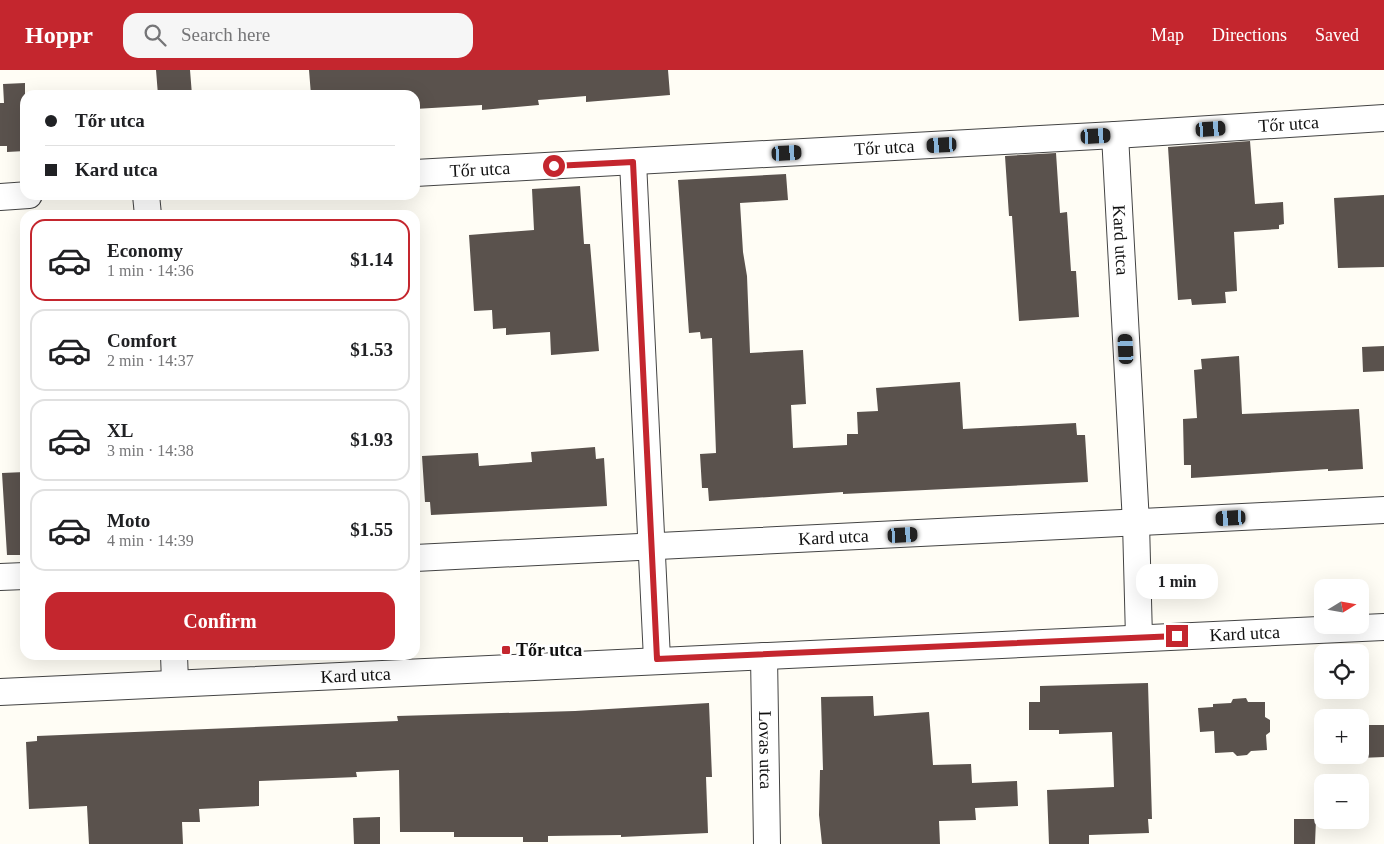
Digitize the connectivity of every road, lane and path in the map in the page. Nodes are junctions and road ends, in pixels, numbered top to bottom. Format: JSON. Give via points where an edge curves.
{"nodes":[{"id":1,"x":1384,"y":118,"type":"edge"},
{"id":2,"x":1115,"y":136,"type":"junction"},
{"id":3,"x":633,"y":162,"type":"junction"},
{"id":4,"x":420,"y":173,"type":"edge"},
{"id":5,"x":20,"y":196,"type":"edge"},
{"id":6,"x":0,"y":197,"type":"edge"},
{"id":7,"x":1384,"y":510,"type":"edge"},
{"id":8,"x":1136,"y":523,"type":"junction"},
{"id":9,"x":651,"y":548,"type":"junction"},
{"id":10,"x":420,"y":558,"type":"edge"},
{"id":11,"x":20,"y":576,"type":"edge"},
{"id":12,"x":0,"y":578,"type":"edge"},
{"id":13,"x":1384,"y":627,"type":"edge"},
{"id":14,"x":1139,"y":638,"type":"junction"},
{"id":15,"x":764,"y":656,"type":"junction"},
{"id":16,"x":657,"y":659,"type":"junction"},
{"id":17,"x":174,"y":660,"type":"edge"},
{"id":18,"x":175,"y":682,"type":"junction"},
{"id":19,"x":0,"y":692,"type":"edge"},
{"id":20,"x":767,"y":844,"type":"edge"}],
"edges":[{"from":1,"to":2,"type":"street","name":"Tőr utca"},
{"from":2,"to":3,"type":"street","name":"Tőr utca"},
{"from":2,"to":8,"type":"street","name":"Kard utca"},
{"from":3,"to":4,"type":"street","name":"Tőr utca"},
{"from":3,"to":9,"type":"street"},
{"from":5,"to":6,"type":"street"},
{"from":7,"to":8,"type":"street","name":"Kard utca"},
{"from":8,"to":9,"type":"street","name":"Kard utca"},
{"from":8,"to":14,"type":"street"},
{"from":9,"to":10,"type":"street","name":"Kard utca"},
{"from":9,"to":16,"type":"street"},
{"from":11,"to":12,"type":"street"},
{"from":13,"to":14,"type":"street","name":"Kard utca"},
{"from":14,"to":15,"type":"street","name":"Kard utca"},
{"from":15,"to":16,"type":"street","name":"Kard utca"},
{"from":15,"to":20,"type":"street","name":"Lovas utca"},
{"from":16,"to":18,"type":"street","name":"Kard utca"},
{"from":17,"to":18,"type":"street"},
{"from":18,"to":19,"type":"street","name":"Kard utca"}]}
